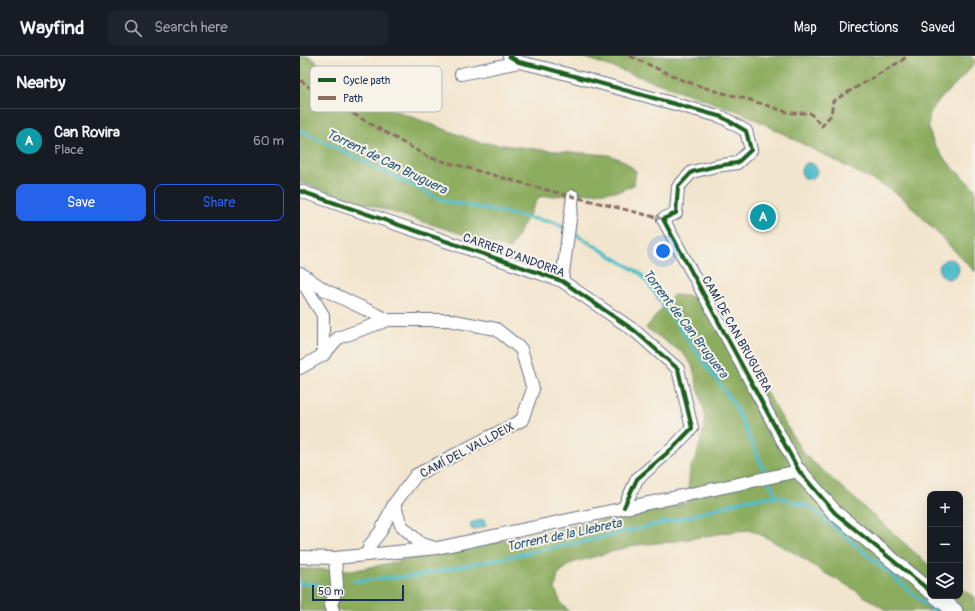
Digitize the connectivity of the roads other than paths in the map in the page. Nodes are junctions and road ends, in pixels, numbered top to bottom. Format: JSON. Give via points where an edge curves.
{"nodes":[{"id":1,"x":514,"y":59,"type":"edge"},
{"id":2,"x":461,"y":74,"type":"dead end"},
{"id":3,"x":300,"y":191,"type":"edge"},
{"id":4,"x":574,"y":196,"type":"dead end"},
{"id":5,"x":300,"y":273,"type":"edge"},
{"id":6,"x":300,"y":278,"type":"edge"},
{"id":7,"x":562,"y":281,"type":"junction"},
{"id":8,"x":388,"y":320,"type":"junction"},
{"id":9,"x":322,"y":355,"type":"junction"},
{"id":10,"x":300,"y":368,"type":"edge"},
{"id":11,"x":799,"y":471,"type":"junction"},
{"id":12,"x":394,"y":504,"type":"junction"},
{"id":13,"x":624,"y":507,"type":"junction"},
{"id":14,"x":437,"y":548,"type":"junction"},
{"id":15,"x":367,"y":555,"type":"junction"},
{"id":16,"x":300,"y":557,"type":"edge"},
{"id":17,"x":335,"y":558,"type":"junction"},
{"id":18,"x":927,"y":589,"type":"edge"},
{"id":19,"x":940,"y":599,"type":"edge"},
{"id":20,"x":333,"y":611,"type":"edge"},
{"id":21,"x":955,"y":611,"type":"edge"}],
"edges":[{"from":1,"to":2,"type":"street"},
{"from":1,"to":11,"type":"street","name":"CAMÍ DE CAN BRUGUERA","via":[[722,117],[746,131],[751,150],[737,163],[692,172],[678,187],[676,213],[663,219]]},
{"from":3,"to":7,"type":"street","name":"CARRER D'ANDORRA"},
{"from":4,"to":7,"type":"street"},
{"from":5,"to":8,"type":"street","via":[[325,290]]},
{"from":6,"to":9,"type":"street","via":[[323,315]]},
{"from":7,"to":13,"type":"street","name":"CARRER D'ANDORRA","via":[[635,332],[678,369],[692,428],[637,479]]},
{"from":8,"to":9,"type":"street","name":"CAMÍ DEL VALLDEIX","via":[[338,338]]},
{"from":8,"to":12,"type":"street","name":"CAMÍ DEL VALLDEIX","via":[[449,320],[496,329],[521,348],[533,389],[522,420],[416,475]]},
{"from":9,"to":10,"type":"street","name":"CAMÍ DEL VALLDEIX"},
{"from":11,"to":13,"type":"street"},
{"from":11,"to":18,"type":"street","via":[[835,513]]},
{"from":12,"to":14,"type":"street","via":[[401,525],[421,544]]},
{"from":12,"to":15,"type":"street","name":"CAMÍ DEL VALLDEIX","via":[[382,530],[370,545]]},
{"from":13,"to":14,"type":"street"},
{"from":14,"to":15,"type":"street"},
{"from":15,"to":17,"type":"street"},
{"from":16,"to":17,"type":"street"},
{"from":17,"to":20,"type":"street","via":[[338,586],[331,605]]},
{"from":19,"to":21,"type":"street"}]}
